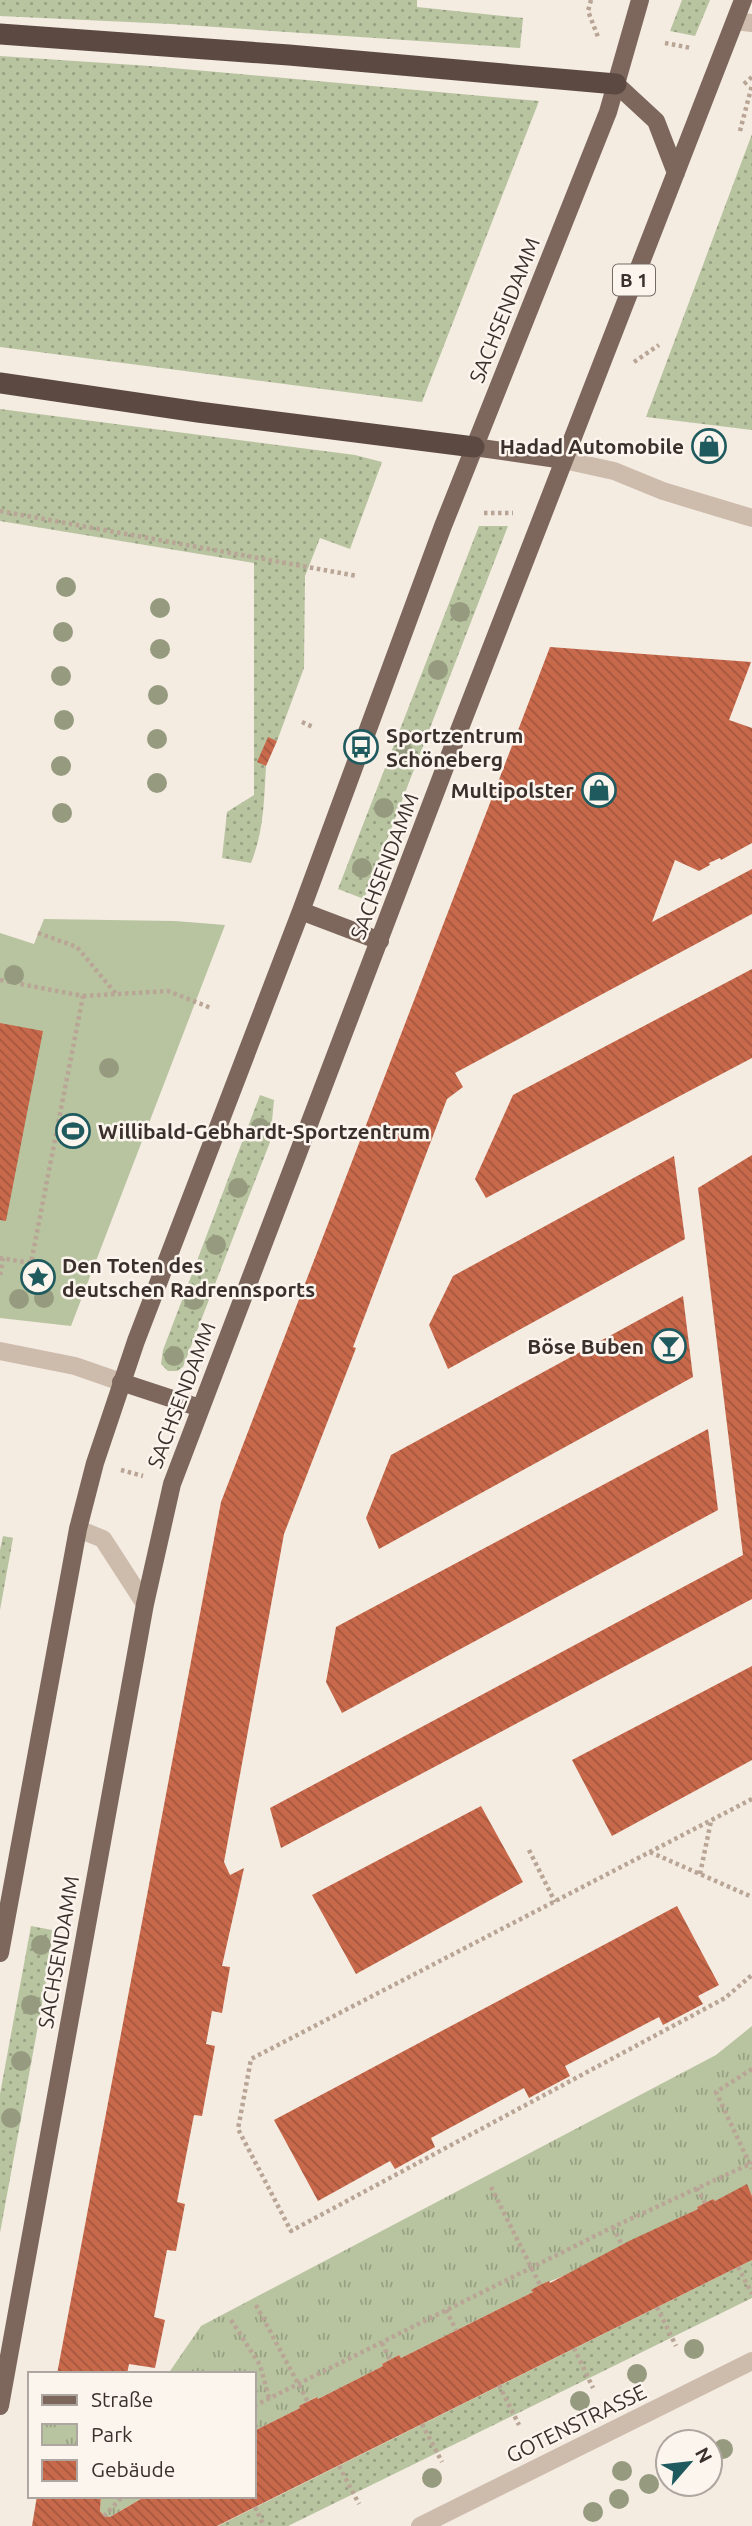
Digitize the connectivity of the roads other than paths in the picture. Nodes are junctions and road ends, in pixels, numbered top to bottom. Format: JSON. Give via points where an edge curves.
{"nodes":[{"id":1,"x":640,"y":0,"type":"edge"},
{"id":2,"x":743,"y":0,"type":"edge"},
{"id":3,"x":743,"y":22,"type":"edge"},
{"id":4,"x":0,"y":34,"type":"edge"},
{"id":5,"x":616,"y":84,"type":"junction"},
{"id":6,"x":676,"y":173,"type":"junction"},
{"id":7,"x":0,"y":383,"type":"edge"},
{"id":8,"x":474,"y":447,"type":"junction"},
{"id":9,"x":564,"y":460,"type":"junction"},
{"id":10,"x":752,"y":519,"type":"edge"},
{"id":11,"x":301,"y":911,"type":"junction"},
{"id":12,"x":380,"y":941,"type":"junction"},
{"id":13,"x":0,"y":1351,"type":"edge"},
{"id":14,"x":121,"y":1382,"type":"junction"},
{"id":15,"x":200,"y":1408,"type":"junction"},
{"id":16,"x":78,"y":1529,"type":"junction"},
{"id":17,"x":145,"y":1604,"type":"junction"},
{"id":18,"x":0,"y":1953,"type":"edge"},
{"id":19,"x":752,"y":2361,"type":"edge"},
{"id":20,"x":0,"y":2406,"type":"edge"},
{"id":21,"x":420,"y":2526,"type":"edge"}],
"edges":[{"from":1,"to":5,"type":"main road","name":"SACHSENDAMM"},
{"from":2,"to":3,"type":"main road","name":"SACHSENDAMM","number":"B 1"},
{"from":3,"to":6,"type":"main road","name":"SACHSENDAMM","number":"B 1"},
{"from":4,"to":5,"type":"highway"},
{"from":5,"to":6,"type":"main road","via":[[653,118]]},
{"from":5,"to":8,"type":"main road","name":"SACHSENDAMM"},
{"from":6,"to":9,"type":"main road","name":"SACHSENDAMM","number":"B 1"},
{"from":7,"to":8,"type":"highway"},
{"from":8,"to":9,"type":"main road"},
{"from":8,"to":11,"type":"main road","name":"SACHSENDAMM"},
{"from":9,"to":10,"type":"street","via":[[614,471]]},
{"from":9,"to":12,"type":"main road","name":"SACHSENDAMM"},
{"from":11,"to":12,"type":"main road"},
{"from":11,"to":14,"type":"main road","name":"SACHSENDAMM"},
{"from":12,"to":15,"type":"main road","name":"SACHSENDAMM"},
{"from":13,"to":14,"type":"street","via":[[75,1366]]},
{"from":14,"to":15,"type":"main road"},
{"from":14,"to":16,"type":"main road","name":"SACHSENDAMM"},
{"from":15,"to":17,"type":"main road","name":"SACHSENDAMM","via":[[165,1509]]},
{"from":16,"to":17,"type":"street","via":[[103,1539]]},
{"from":16,"to":18,"type":"main road","name":"SACHSENDAMM"},
{"from":17,"to":20,"type":"main road","name":"SACHSENDAMM"},
{"from":19,"to":21,"type":"street","name":"GOTENSTRASSE"}]}
